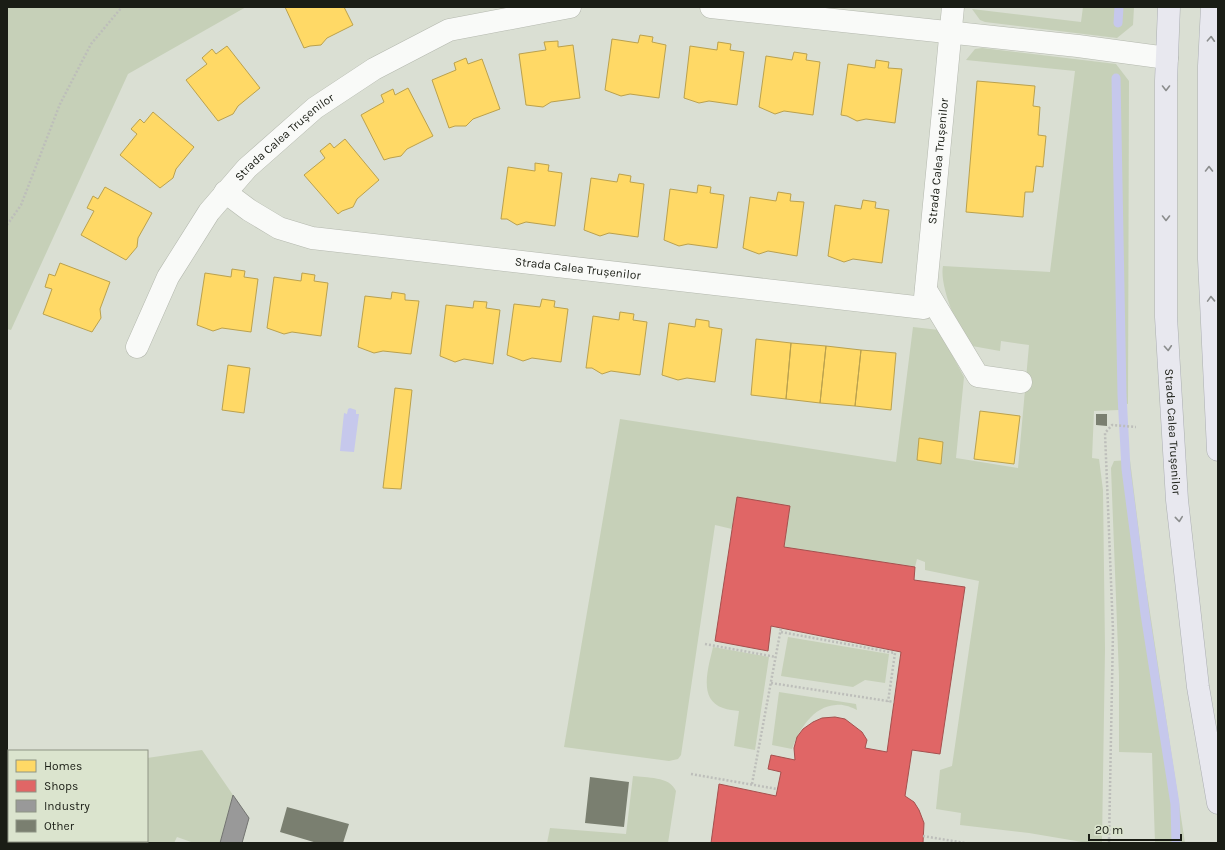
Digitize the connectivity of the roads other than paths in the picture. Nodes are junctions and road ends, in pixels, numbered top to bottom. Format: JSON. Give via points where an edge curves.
{"nodes":[{"id":1,"x":570,"y":7,"type":"edge"},
{"id":2,"x":711,"y":7,"type":"edge"},
{"id":3,"x":953,"y":7,"type":"edge"},
{"id":4,"x":1169,"y":7,"type":"edge"},
{"id":5,"x":1212,"y":7,"type":"edge"},
{"id":6,"x":950,"y":32,"type":"junction"},
{"id":7,"x":1167,"y":58,"type":"junction"},
{"id":8,"x":226,"y":192,"type":"junction"},
{"id":9,"x":926,"y":290,"type":"junction"},
{"id":10,"x":138,"y":347,"type":"dead end"},
{"id":11,"x":1021,"y":382,"type":"dead end"},
{"id":12,"x":1218,"y":450,"type":"edge"},
{"id":13,"x":1218,"y":803,"type":"edge"}],
"edges":[{"from":1,"to":8,"type":"street","name":"Strada Calea Trușenilor","via":[[449,30],[374,69],[315,108],[247,168]]},
{"from":2,"to":6,"type":"street"},
{"from":3,"to":6,"type":"street","name":"Strada Calea Trușenilor"},
{"from":4,"to":7,"type":"highway","name":"Strada Calea Trușenilor"},
{"from":12,"to":5,"type":"highway","one_way":true,"via":[[1209,259],[1209,66]]},
{"from":6,"to":7,"type":"street"},
{"from":6,"to":9,"type":"street","name":"Strada Calea Trușenilor"},
{"from":7,"to":13,"type":"highway","name":"Strada Calea Trușenilor","one_way":true,"via":[[1166,317],[1177,500],[1198,687]]},
{"from":8,"to":9,"type":"street","name":"Strada Calea Trușenilor","via":[[249,210],[280,228],[312,238],[924,308]]},
{"from":8,"to":10,"type":"street","name":"Strada Calea Trușenilor","via":[[209,212],[168,276]]},
{"from":9,"to":11,"type":"street","via":[[978,376]]}]}
